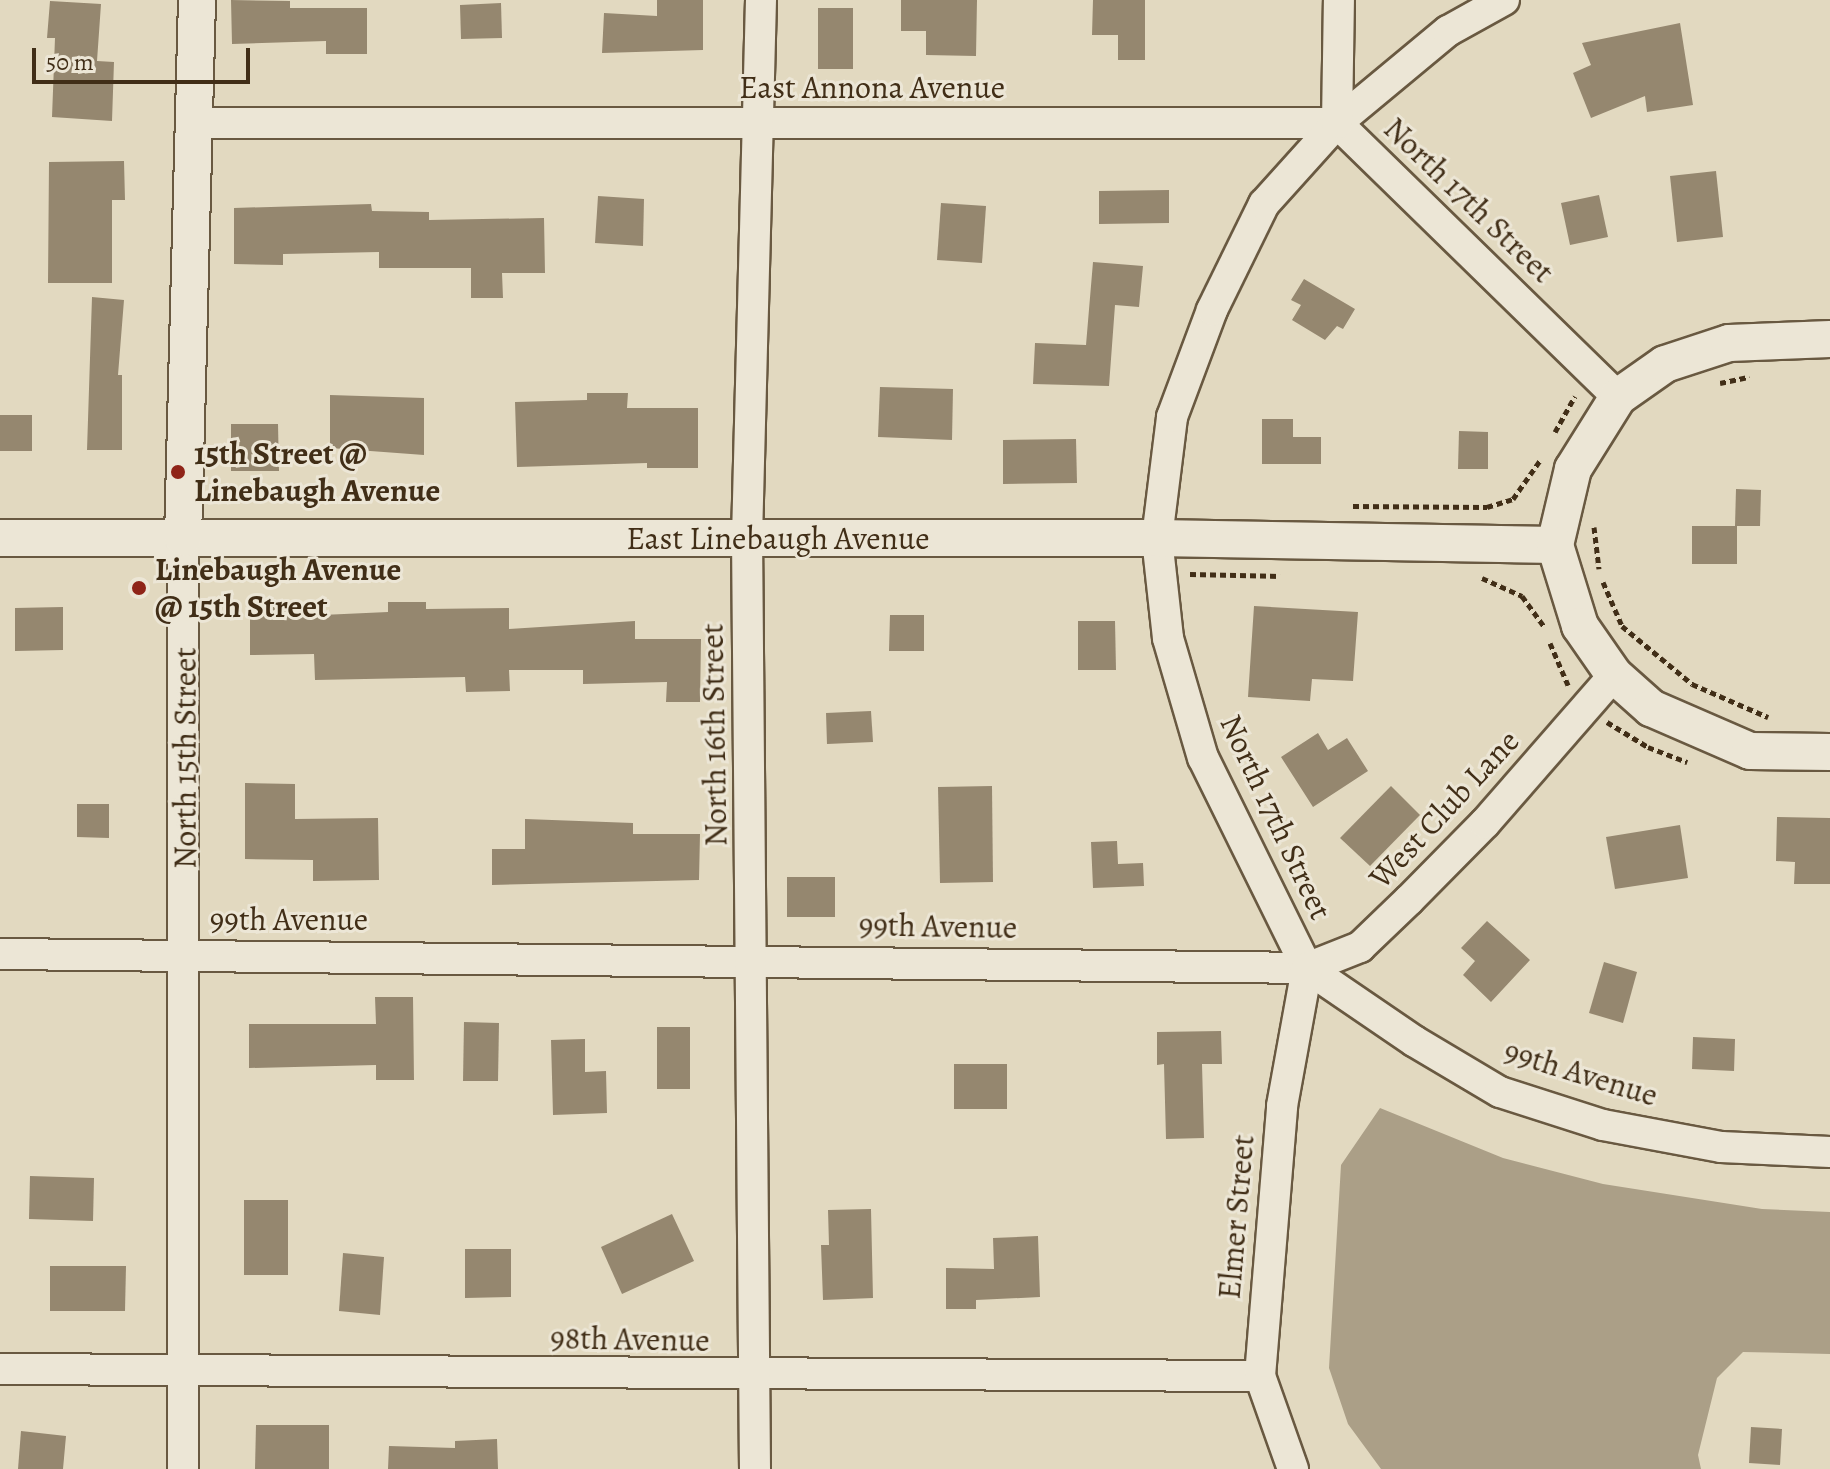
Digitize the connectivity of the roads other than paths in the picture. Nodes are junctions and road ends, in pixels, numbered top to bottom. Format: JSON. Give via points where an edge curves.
{"nodes":[{"id":1,"x":197,"y":0,"type":"edge"},
{"id":2,"x":761,"y":0,"type":"edge"},
{"id":3,"x":1339,"y":0,"type":"edge"},
{"id":4,"x":1504,"y":0,"type":"edge"},
{"id":5,"x":198,"y":123,"type":"junction"},
{"id":6,"x":759,"y":123,"type":"junction"},
{"id":7,"x":1337,"y":123,"type":"junction"},
{"id":8,"x":1830,"y":339,"type":"edge"},
{"id":9,"x":1607,"y":385,"type":"junction"},
{"id":10,"x":0,"y":538,"type":"edge"},
{"id":11,"x":183,"y":538,"type":"junction"},
{"id":12,"x":747,"y":538,"type":"junction"},
{"id":13,"x":1157,"y":538,"type":"junction"},
{"id":14,"x":1555,"y":545,"type":"junction"},
{"id":15,"x":1614,"y":675,"type":"junction"},
{"id":16,"x":1830,"y":752,"type":"edge"},
{"id":17,"x":0,"y":954,"type":"edge"},
{"id":18,"x":186,"y":955,"type":"junction"},
{"id":19,"x":753,"y":958,"type":"junction"},
{"id":20,"x":1307,"y":968,"type":"junction"},
{"id":21,"x":1830,"y":1152,"type":"edge"},
{"id":22,"x":0,"y":1369,"type":"edge"},
{"id":23,"x":182,"y":1371,"type":"junction"},
{"id":24,"x":755,"y":1376,"type":"junction"},
{"id":25,"x":1260,"y":1376,"type":"junction"},
{"id":26,"x":183,"y":1469,"type":"edge"},
{"id":27,"x":755,"y":1469,"type":"edge"},
{"id":28,"x":1293,"y":1469,"type":"edge"}],
"edges":[{"from":1,"to":5,"type":"street","name":"North 15th Street"},
{"from":2,"to":6,"type":"street","name":"North 16th Street"},
{"from":3,"to":7,"type":"street","name":"North 17th Street"},
{"from":4,"to":7,"type":"street","via":[[1448,31]]},
{"from":5,"to":6,"type":"street","name":"East Annona Avenue"},
{"from":5,"to":11,"type":"street","name":"North 15th Street"},
{"from":6,"to":7,"type":"street","name":"East Annona Avenue"},
{"from":6,"to":12,"type":"street","name":"North 16th Street"},
{"from":7,"to":9,"type":"street","name":"North 17th Street"},
{"from":7,"to":13,"type":"street","name":"North 17th Street","via":[[1264,204],[1212,310],[1172,417]]},
{"from":8,"to":9,"type":"street","via":[[1729,343]]},
{"from":9,"to":14,"type":"street","via":[[1573,469]]},
{"from":10,"to":11,"type":"street","name":"East Linebaugh Avenue"},
{"from":11,"to":12,"type":"street","name":"East Linebaugh Avenue"},
{"from":11,"to":18,"type":"street","name":"North 15th Street"},
{"from":12,"to":13,"type":"street","name":"East Linebaugh Avenue"},
{"from":12,"to":19,"type":"street","name":"North 16th Street"},
{"from":13,"to":14,"type":"street","name":"East Linebaugh Avenue"},
{"from":13,"to":20,"type":"street","name":"North 17th Street","via":[[1168,638],[1203,758]]},
{"from":14,"to":15,"type":"street","via":[[1580,626]]},
{"from":15,"to":16,"type":"street","via":[[1651,708],[1750,751]]},
{"from":15,"to":20,"type":"street","name":"West Club Lane","via":[[1485,823],[1360,947]]},
{"from":17,"to":18,"type":"street","name":"99th Avenue"},
{"from":18,"to":19,"type":"street","name":"99th Avenue"},
{"from":18,"to":23,"type":"street","name":"North 15th Street"},
{"from":19,"to":20,"type":"street","name":"99th Avenue"},
{"from":19,"to":24,"type":"street","name":"North 16th Street"},
{"from":20,"to":21,"type":"street","name":"99th Avenue","via":[[1500,1092],[1603,1125],[1721,1147]]},
{"from":20,"to":25,"type":"street","name":"Elmer Street","via":[[1282,1106]]},
{"from":22,"to":23,"type":"street","name":"98th Avenue"},
{"from":23,"to":24,"type":"street","name":"98th Avenue"},
{"from":23,"to":26,"type":"street","name":"North 15th Street"},
{"from":24,"to":25,"type":"street","name":"98th Avenue"},
{"from":24,"to":27,"type":"street","name":"North 16th Street"},
{"from":25,"to":28,"type":"street","name":"Elmer Street"}]}
